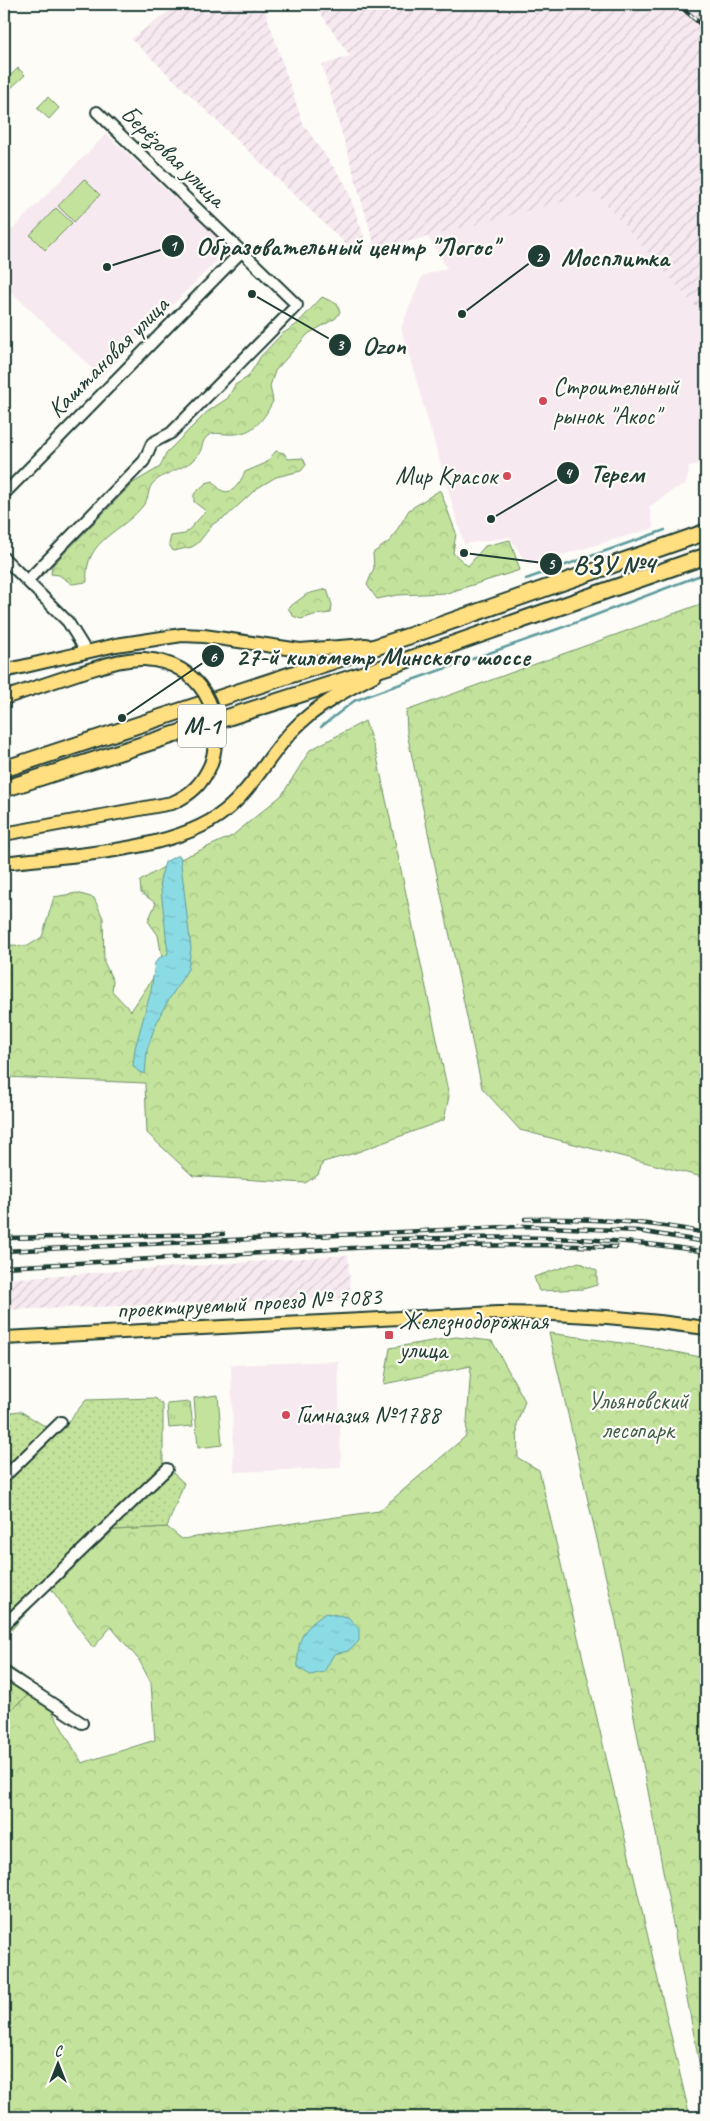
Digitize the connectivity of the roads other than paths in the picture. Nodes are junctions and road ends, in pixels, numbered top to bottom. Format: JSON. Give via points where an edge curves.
{"nodes":[{"id":1,"x":97,"y":112,"type":"dead end"},
{"id":2,"x":242,"y":251,"type":"junction"},
{"id":3,"x":4,"y":494,"type":"edge"},
{"id":4,"x":706,"y":532,"type":"edge"},
{"id":5,"x":706,"y":556,"type":"edge"},
{"id":6,"x":4,"y":558,"type":"edge"},
{"id":7,"x":27,"y":581,"type":"junction"},
{"id":8,"x":412,"y":635,"type":"junction"},
{"id":9,"x":86,"y":651,"type":"junction"},
{"id":10,"x":401,"y":662,"type":"junction"},
{"id":11,"x":4,"y":671,"type":"edge"},
{"id":12,"x":4,"y":698,"type":"edge"},
{"id":13,"x":4,"y":769,"type":"edge"},
{"id":14,"x":4,"y":789,"type":"edge"},
{"id":15,"x":4,"y":834,"type":"edge"},
{"id":16,"x":4,"y":863,"type":"edge"},
{"id":17,"x":706,"y":1328,"type":"edge"},
{"id":18,"x":4,"y":1338,"type":"edge"},
{"id":19,"x":61,"y":1422,"type":"dead end"},
{"id":20,"x":167,"y":1469,"type":"dead end"},
{"id":21,"x":4,"y":1477,"type":"edge"},
{"id":22,"x":4,"y":1625,"type":"edge"},
{"id":23,"x":4,"y":1672,"type":"edge"},
{"id":24,"x":82,"y":1723,"type":"dead end"}],
"edges":[{"from":1,"to":2,"type":"street","name":"Берёзовая улица"},
{"from":2,"to":3,"type":"street","name":"Каштановая улица"},
{"from":2,"to":7,"type":"street","name":"Берёзовая улица","via":[[297,305],[171,433],[152,443],[144,460]]},
{"from":4,"to":8,"type":"highway","number":"М-1"},
{"from":5,"to":10,"type":"highway","number":"М-1"},
{"from":6,"to":7,"type":"street"},
{"from":7,"to":9,"type":"street","via":[[68,622]]},
{"from":8,"to":9,"type":"main road","via":[[352,647],[300,650],[182,635]]},
{"from":8,"to":13,"type":"highway","number":"М-1"},
{"from":9,"to":11,"type":"main road"},
{"from":10,"to":14,"type":"highway","number":"М-1"},
{"from":10,"to":16,"type":"main road","via":[[343,692],[302,721],[233,804],[185,835],[135,846]]},
{"from":12,"to":15,"type":"main road","bridge":true,"via":[[79,672],[142,659],[171,665],[184,672],[205,693],[216,720],[218,735],[212,764],[198,787],[188,796],[172,803]]},
{"from":17,"to":18,"type":"main road","name":"проектируемый проезд № 7083","via":[[563,1313],[498,1313]]},
{"from":19,"to":21,"type":"street"},
{"from":20,"to":22,"type":"street"},
{"from":23,"to":24,"type":"street"}]}
